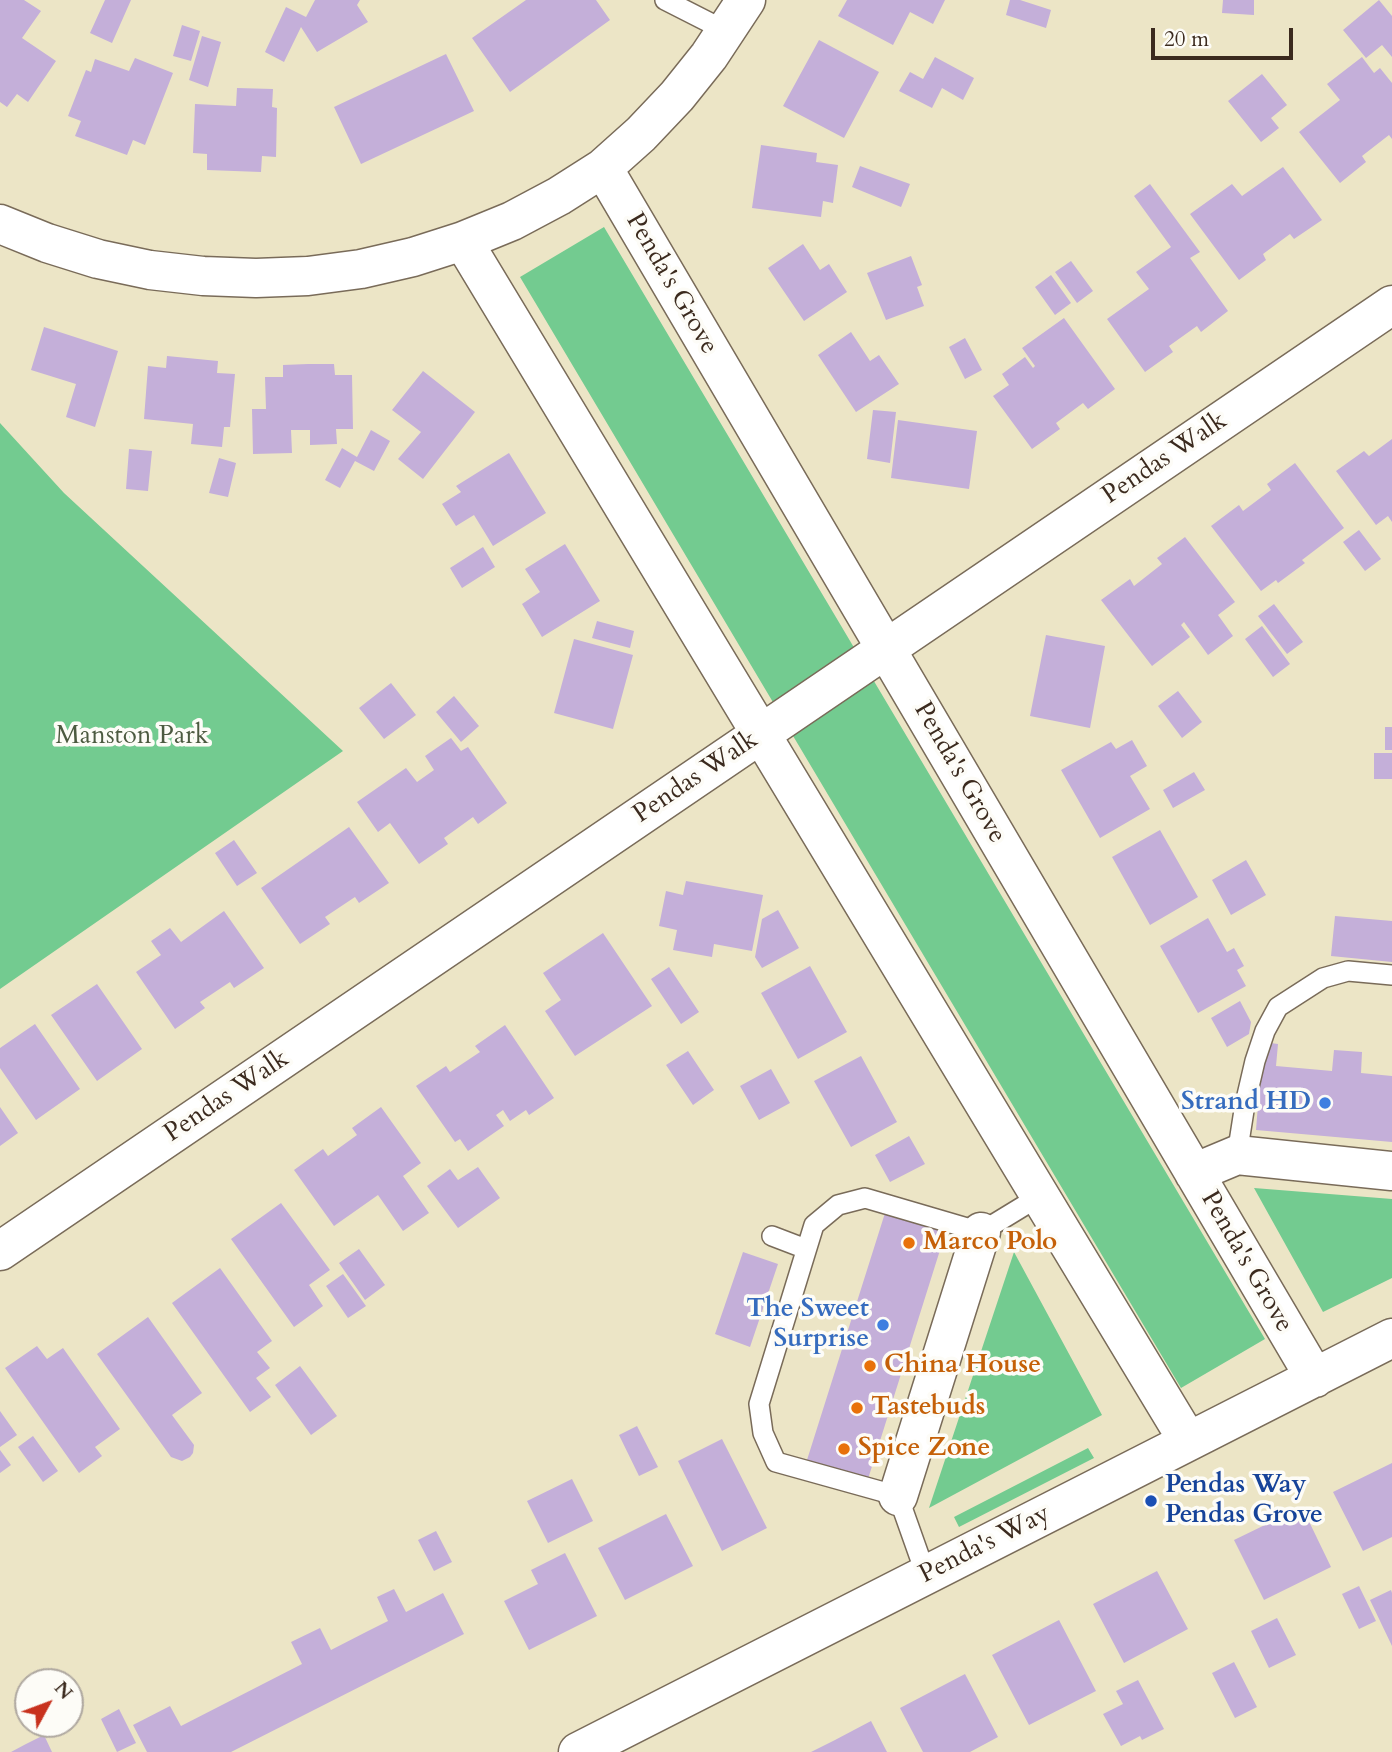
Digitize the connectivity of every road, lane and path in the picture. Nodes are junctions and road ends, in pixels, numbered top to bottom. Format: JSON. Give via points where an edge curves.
{"nodes":[{"id":1,"x":665,"y":0,"type":"edge"},
{"id":2,"x":736,"y":16,"type":"edge"},
{"id":3,"x":603,"y":168,"type":"junction"},
{"id":4,"x":0,"y":224,"type":"edge"},
{"id":5,"x":463,"y":241,"type":"junction"},
{"id":6,"x":1392,"y":305,"type":"edge"},
{"id":7,"x":885,"y":648,"type":"junction"},
{"id":8,"x":761,"y":734,"type":"junction"},
{"id":9,"x":1392,"y":975,"type":"edge"},
{"id":10,"x":1237,"y":1155,"type":"junction"},
{"id":11,"x":1392,"y":1171,"type":"edge"},
{"id":12,"x":1194,"y":1173,"type":"junction"},
{"id":13,"x":1040,"y":1196,"type":"junction"},
{"id":14,"x":981,"y":1232,"type":"junction"},
{"id":15,"x":772,"y":1236,"type":"dead end"},
{"id":16,"x":806,"y":1249,"type":"junction"},
{"id":17,"x":0,"y":1251,"type":"edge"},
{"id":18,"x":1392,"y":1338,"type":"edge"},
{"id":19,"x":1315,"y":1378,"type":"junction"},
{"id":20,"x":1188,"y":1441,"type":"junction"},
{"id":21,"x":898,"y":1496,"type":"junction"},
{"id":22,"x":926,"y":1575,"type":"junction"},
{"id":23,"x":578,"y":1752,"type":"edge"}],
"edges":[{"from":1,"to":2,"type":"lane"},
{"from":2,"to":3,"type":"street","via":[[677,96]]},
{"from":3,"to":5,"type":"street","via":[[559,196]]},
{"from":3,"to":7,"type":"street","name":"Penda's Grove"},
{"from":4,"to":5,"type":"street","via":[[98,259],[150,270],[256,278],[361,269]]},
{"from":5,"to":8,"type":"street"},
{"from":6,"to":7,"type":"street","name":"Pendas Walk"},
{"from":7,"to":8,"type":"street","name":"Pendas Walk"},
{"from":7,"to":12,"type":"street","name":"Penda's Grove"},
{"from":8,"to":13,"type":"street"},
{"from":8,"to":17,"type":"street","name":"Pendas Walk"},
{"from":9,"to":10,"type":"lane","via":[[1348,971],[1323,978],[1279,1007],[1255,1061]]},
{"from":10,"to":11,"type":"street"},
{"from":10,"to":12,"type":"street"},
{"from":12,"to":19,"type":"street","name":"Penda's Grove"},
{"from":13,"to":14,"type":"lane"},
{"from":13,"to":20,"type":"street"},
{"from":14,"to":16,"type":"lane","via":[[865,1198],[838,1205],[814,1225]]},
{"from":14,"to":21,"type":"street"},
{"from":15,"to":16,"type":"lane"},
{"from":16,"to":21,"type":"lane","via":[[759,1404],[763,1433],[776,1462]]},
{"from":18,"to":19,"type":"street","name":"Penda's Way"},
{"from":19,"to":20,"type":"street","name":"Penda's Way"},
{"from":20,"to":22,"type":"street","name":"Penda's Way"},
{"from":21,"to":22,"type":"lane"},
{"from":22,"to":23,"type":"street","name":"Penda's Way"}]}
